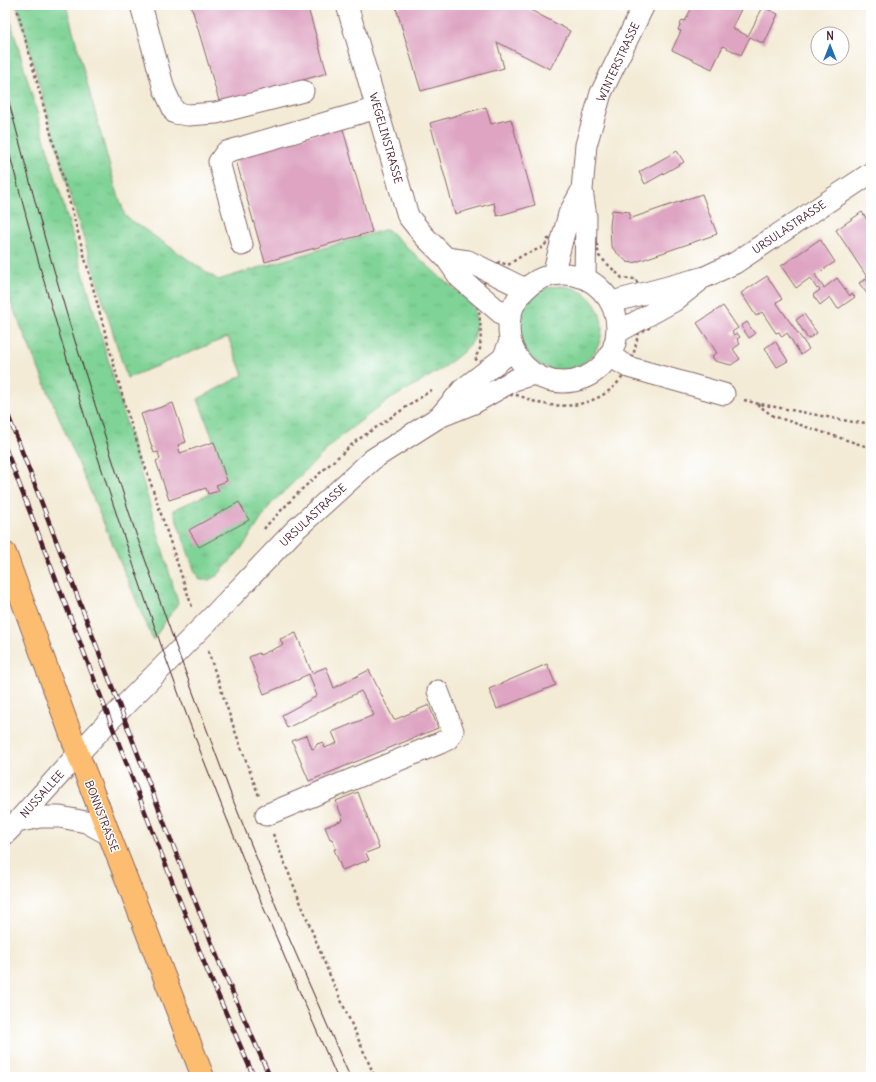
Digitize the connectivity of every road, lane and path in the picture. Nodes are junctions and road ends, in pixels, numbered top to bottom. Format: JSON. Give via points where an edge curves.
{"nodes":[{"id":1,"x":16,"y":5,"type":"edge"},
{"id":2,"x":141,"y":5,"type":"edge"},
{"id":3,"x":348,"y":5,"type":"edge"},
{"id":4,"x":644,"y":5,"type":"edge"},
{"id":5,"x":303,"y":91,"type":"dead end"},
{"id":6,"x":377,"y":108,"type":"junction"},
{"id":7,"x":871,"y":173,"type":"edge"},
{"id":8,"x":582,"y":190,"type":"junction"},
{"id":9,"x":562,"y":241,"type":"junction"},
{"id":10,"x":242,"y":245,"type":"dead end"},
{"id":11,"x":585,"y":245,"type":"junction"},
{"id":12,"x":446,"y":258,"type":"junction"},
{"id":13,"x":492,"y":273,"type":"junction"},
{"id":14,"x":553,"y":274,"type":"junction"},
{"id":15,"x":705,"y":277,"type":"junction"},
{"id":16,"x":585,"y":278,"type":"junction"},
{"id":17,"x":525,"y":289,"type":"junction"},
{"id":18,"x":477,"y":293,"type":"junction"},
{"id":19,"x":641,"y":294,"type":"junction"},
{"id":20,"x":612,"y":302,"type":"junction"},
{"id":21,"x":646,"y":316,"type":"junction"},
{"id":22,"x":509,"y":320,"type":"junction"},
{"id":23,"x":618,"y":332,"type":"junction"},
{"id":24,"x":510,"y":342,"type":"junction"},
{"id":25,"x":610,"y":356,"type":"junction"},
{"id":26,"x":628,"y":367,"type":"junction"},
{"id":27,"x":486,"y":371,"type":"junction"},
{"id":28,"x":534,"y":374,"type":"junction"},
{"id":29,"x":498,"y":388,"type":"junction"},
{"id":30,"x":724,"y":394,"type":"joint"},
{"id":31,"x":754,"y":403,"type":"junction"},
{"id":32,"x":440,"y":417,"type":"junction"},
{"id":33,"x":871,"y":423,"type":"edge"},
{"id":34,"x":871,"y":448,"type":"edge"},
{"id":35,"x":5,"y":553,"type":"edge"},
{"id":36,"x":200,"y":628,"type":"junction"},
{"id":37,"x":438,"y":691,"type":"dead end"},
{"id":38,"x":78,"y":754,"type":"junction"},
{"id":39,"x":269,"y":823,"type":"junction"},
{"id":40,"x":11,"y":828,"type":"edge"},
{"id":41,"x":108,"y":834,"type":"junction"},
{"id":42,"x":203,"y":1077,"type":"edge"},
{"id":43,"x":375,"y":1077,"type":"edge"}],
"edges":[{"from":1,"to":36,"type":"path","via":[[126,409]]},
{"from":2,"to":5,"type":"street","via":[[164,89],[175,113],[216,113]]},
{"from":3,"to":6,"type":"street","name":"WEGELINSTRASSE"},
{"from":4,"to":8,"type":"street","name":"WINTERSTRASSE","via":[[601,94],[586,145]]},
{"from":6,"to":10,"type":"street","via":[[226,152],[219,162]]},
{"from":6,"to":12,"type":"street","name":"WEGELINSTRASSE","via":[[408,216]]},
{"from":7,"to":15,"type":"street","name":"URSULASTRASSE","via":[[735,263]]},
{"from":8,"to":9,"type":"street","name":"WINTERSTRASSE","via":[[569,214]]},
{"from":8,"to":11,"type":"street","name":"WINTERSTRASSE","via":[[586,217]]},
{"from":9,"to":11,"type":"path"},
{"from":9,"to":13,"type":"path","via":[[548,239],[544,248],[523,255],[508,265],[499,262]]},
{"from":9,"to":14,"type":"street","name":"WINTERSTRASSE"},
{"from":11,"to":16,"type":"street","name":"WINTERSTRASSE"},
{"from":11,"to":19,"type":"path","via":[[597,245],[599,256],[622,278],[636,279]]},
{"from":12,"to":13,"type":"street","via":[[468,261]]},
{"from":12,"to":18,"type":"street","name":"WEGELINSTRASSE","via":[[460,278]]},
{"from":13,"to":17,"type":"street"},
{"from":13,"to":18,"type":"path"},
{"from":14,"to":16,"type":"street","via":[[570,273]]},
{"from":14,"to":17,"type":"street","via":[[538,279]]},
{"from":15,"to":19,"type":"street","name":"URSULASTRASSE"},
{"from":15,"to":21,"type":"street","name":"URSULASTRASSE","via":[[674,301]]},
{"from":16,"to":20,"type":"street","via":[[600,288]]},
{"from":17,"to":22,"type":"street","via":[[514,303]]},
{"from":18,"to":22,"type":"street","name":"WEGELINSTRASSE"},
{"from":18,"to":27,"type":"path","via":[[473,299],[479,310],[481,332],[480,349],[475,358]]},
{"from":19,"to":20,"type":"street","name":"URSULASTRASSE"},
{"from":19,"to":21,"type":"path"},
{"from":20,"to":23,"type":"street"},
{"from":21,"to":23,"type":"street","name":"URSULASTRASSE"},
{"from":21,"to":26,"type":"path","via":[[649,328],[638,334]]},
{"from":22,"to":24,"type":"street"},
{"from":23,"to":25,"type":"street"},
{"from":24,"to":27,"type":"street","name":"URSULASTRASSE","via":[[503,358]]},
{"from":24,"to":28,"type":"street","via":[[519,360]]},
{"from":25,"to":26,"type":"street"},
{"from":25,"to":28,"type":"street","via":[[598,370],[584,378],[567,382],[550,381]]},
{"from":26,"to":29,"type":"path","via":[[621,380],[611,390],[580,405],[543,404],[514,394],[506,397]]},
{"from":26,"to":30,"type":"street"},
{"from":27,"to":29,"type":"path"},
{"from":27,"to":32,"type":"street","name":"URSULASTRASSE","via":[[463,389]]},
{"from":28,"to":29,"type":"street","name":"URSULASTRASSE"},
{"from":29,"to":32,"type":"street","name":"URSULASTRASSE","via":[[474,403]]},
{"from":30,"to":31,"type":"path"},
{"from":31,"to":33,"type":"path","via":[[853,422]]},
{"from":31,"to":34,"type":"path","via":[[772,416]]},
{"from":32,"to":36,"type":"street","name":"URSULASTRASSE","via":[[374,459],[295,530]]},
{"from":35,"to":38,"type":"main road","name":"BONNSTRASSE"},
{"from":36,"to":38,"type":"street","name":"URSULASTRASSE"},
{"from":36,"to":39,"type":"path"},
{"from":37,"to":39,"type":"street","via":[[452,731],[448,739]]},
{"from":38,"to":40,"type":"street","name":"NUSSALLEE"},
{"from":38,"to":41,"type":"main road","name":"BONNSTRASSE"},
{"from":39,"to":43,"type":"path","via":[[328,971]]},
{"from":40,"to":41,"type":"street","via":[[40,817],[60,817],[86,822]]},
{"from":41,"to":42,"type":"main road","name":"BONNSTRASSE"}]}
